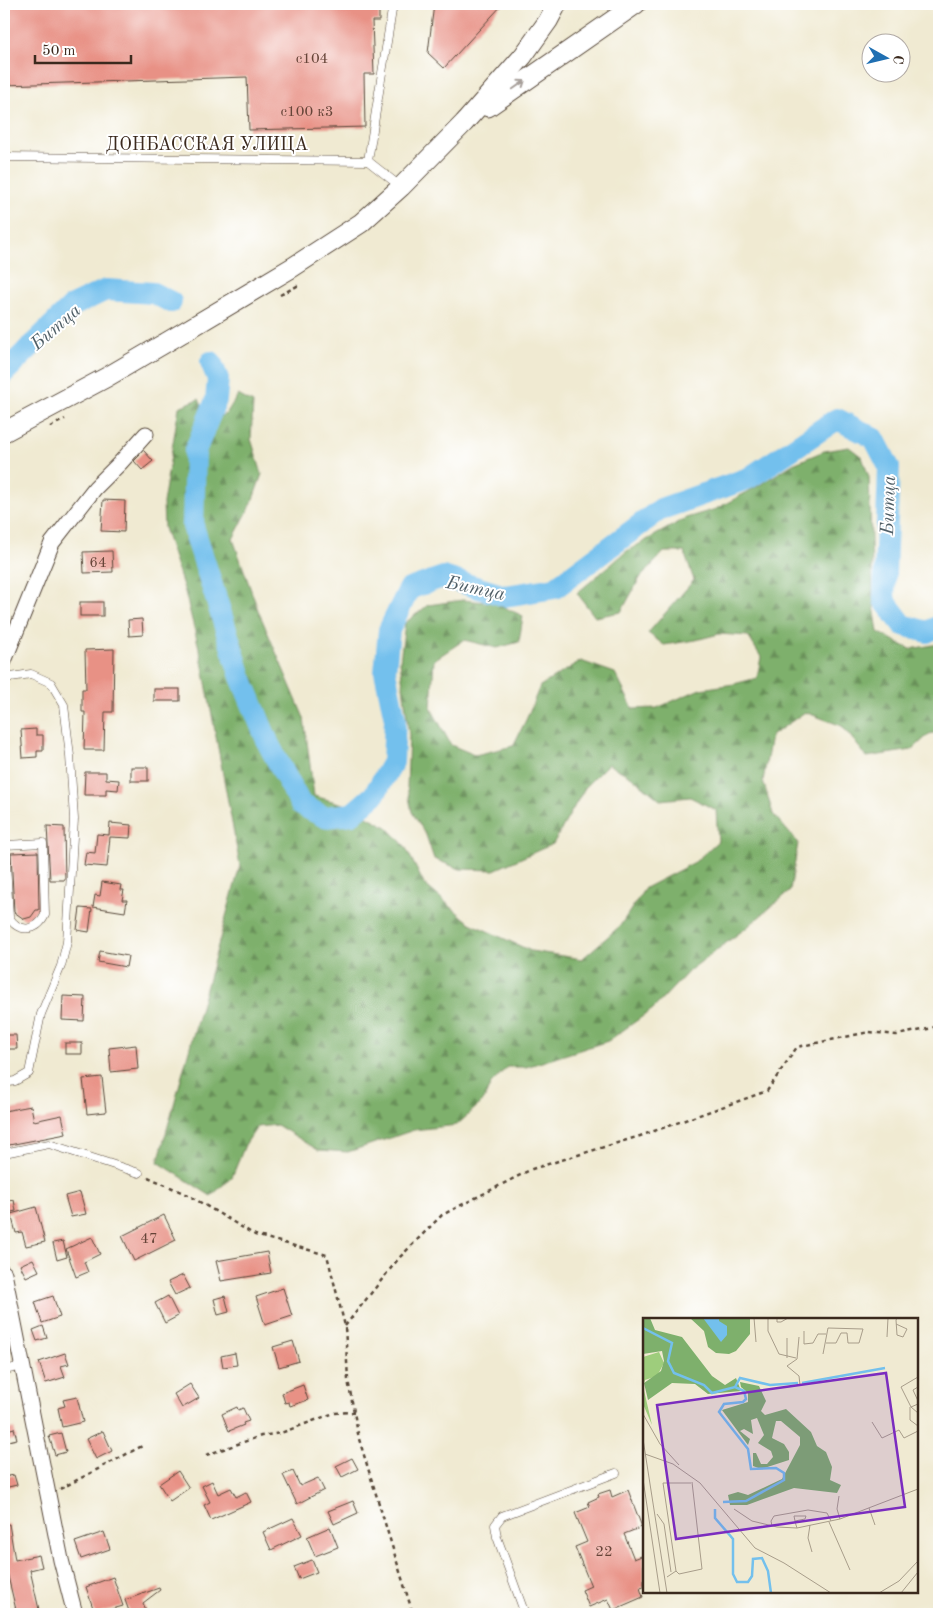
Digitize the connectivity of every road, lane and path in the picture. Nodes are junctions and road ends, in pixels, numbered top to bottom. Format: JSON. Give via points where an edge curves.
{"nodes":[{"id":1,"x":393,"y":4,"type":"edge"},
{"id":2,"x":557,"y":4,"type":"edge"},
{"id":3,"x":636,"y":4,"type":"edge"},
{"id":4,"x":464,"y":123,"type":"junction"},
{"id":5,"x":4,"y":158,"type":"edge"},
{"id":6,"x":368,"y":160,"type":"junction"},
{"id":7,"x":402,"y":187,"type":"junction"},
{"id":8,"x":4,"y":432,"type":"edge"},
{"id":9,"x":146,"y":434,"type":"dead end"},
{"id":10,"x":4,"y":661,"type":"edge"},
{"id":11,"x":4,"y":678,"type":"edge"},
{"id":12,"x":4,"y":845,"type":"edge"},
{"id":13,"x":939,"y":1019,"type":"edge"},
{"id":14,"x":4,"y":1083,"type":"edge"},
{"id":15,"x":4,"y":1153,"type":"edge"},
{"id":16,"x":139,"y":1174,"type":"joint"},
{"id":17,"x":4,"y":1273,"type":"edge"},
{"id":18,"x":346,"y":1326,"type":"junction"},
{"id":19,"x":23,"y":1366,"type":"junction"},
{"id":20,"x":4,"y":1370,"type":"edge"},
{"id":21,"x":354,"y":1412,"type":"junction"},
{"id":22,"x":142,"y":1446,"type":"dead end"},
{"id":23,"x":206,"y":1456,"type":"dead end"},
{"id":24,"x":616,"y":1473,"type":"dead end"},
{"id":25,"x":48,"y":1495,"type":"junction"},
{"id":26,"x":75,"y":1614,"type":"edge"},
{"id":27,"x":413,"y":1614,"type":"edge"},
{"id":28,"x":525,"y":1614,"type":"edge"}],
"edges":[{"from":1,"to":6,"type":"lane"},
{"from":2,"to":4,"type":"street","via":[[523,56]]},
{"from":4,"to":3,"type":"street","one_way":true},
{"from":4,"to":7,"type":"street"},
{"from":5,"to":6,"type":"lane","name":"ДОНБАССКАЯ УЛИЦА"},
{"from":6,"to":7,"type":"lane"},
{"from":7,"to":8,"type":"street","via":[[361,222],[293,267],[107,377]]},
{"from":9,"to":10,"type":"street","via":[[95,488],[52,543]]},
{"from":11,"to":14,"type":"lane","via":[[31,674],[51,683],[64,705],[74,819],[68,942],[41,1014],[29,1073]]},
{"from":12,"to":12,"type":"lane","via":[[43,843],[45,915],[34,928],[16,926],[9,917]]},
{"from":13,"to":18,"type":"path","via":[[933,1028],[915,1032],[897,1035],[869,1032],[797,1047],[767,1091],[640,1136],[532,1169],[442,1215],[399,1258]]},
{"from":15,"to":16,"type":"lane","via":[[49,1144]]},
{"from":16,"to":18,"type":"path","via":[[188,1195],[255,1235],[327,1255]]},
{"from":17,"to":19,"type":"street"},
{"from":18,"to":21,"type":"path","via":[[348,1380]]},
{"from":19,"to":20,"type":"lane"},
{"from":19,"to":25,"type":"street"},
{"from":21,"to":23,"type":"path","via":[[334,1413]]},
{"from":21,"to":27,"type":"path","via":[[359,1439]]},
{"from":22,"to":25,"type":"path"},
{"from":24,"to":28,"type":"lane","via":[[502,1516],[495,1525]]},
{"from":25,"to":26,"type":"street"}]}
